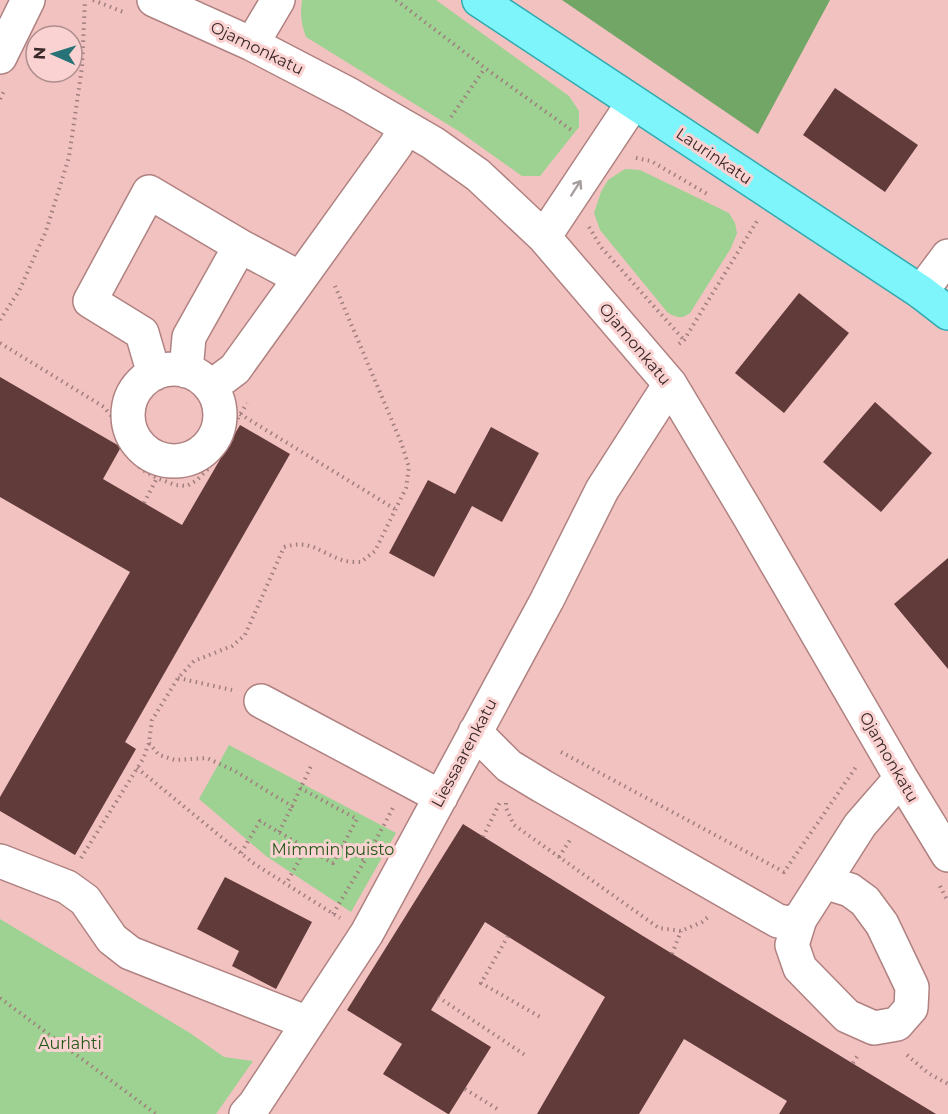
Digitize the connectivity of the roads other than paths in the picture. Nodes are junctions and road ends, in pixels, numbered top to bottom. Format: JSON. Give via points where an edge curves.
{"nodes":[{"id":1,"x":28,"y":0,"type":"edge"},
{"id":2,"x":278,"y":0,"type":"edge"},
{"id":3,"x":479,"y":0,"type":"edge"},
{"id":4,"x":140,"y":7,"type":"edge"},
{"id":5,"x":252,"y":44,"type":"junction"},
{"id":6,"x":0,"y":57,"type":"edge"},
{"id":7,"x":633,"y":103,"type":"junction"},
{"id":8,"x":405,"y":128,"type":"junction"},
{"id":9,"x":544,"y":237,"type":"junction"},
{"id":10,"x":240,"y":246,"type":"junction"},
{"id":11,"x":948,"y":256,"type":"edge"},
{"id":12,"x":300,"y":278,"type":"junction"},
{"id":13,"x":921,"y":292,"type":"junction"},
{"id":14,"x":948,"y":313,"type":"edge"},
{"id":15,"x":662,"y":374,"type":"junction"},
{"id":16,"x":184,"y":377,"type":"junction"},
{"id":17,"x":261,"y":701,"type":"road end"},
{"id":18,"x":475,"y":732,"type":"junction"},
{"id":19,"x":901,"y":778,"type":"junction"},
{"id":20,"x":441,"y":797,"type":"junction"},
{"id":21,"x":0,"y":861,"type":"edge"},
{"id":22,"x":943,"y":868,"type":"edge"},
{"id":23,"x":824,"y":882,"type":"junction"},
{"id":24,"x":800,"y":919,"type":"junction"},
{"id":25,"x":308,"y":1023,"type":"junction"},
{"id":26,"x":246,"y":1114,"type":"edge"}],
"edges":[{"from":1,"to":6,"type":"street"},
{"from":2,"to":5,"type":"street"},
{"from":3,"to":7,"type":"main road","name":"Laurinkatu"},
{"from":4,"to":5,"type":"street","name":"Ojamonkatu"},
{"from":5,"to":8,"type":"street","name":"Ojamonkatu"},
{"from":9,"to":7,"type":"street","one_way":true},
{"from":7,"to":13,"type":"main road","name":"Laurinkatu"},
{"from":8,"to":9,"type":"street","name":"Ojamonkatu","via":[[478,175]]},
{"from":8,"to":12,"type":"street"},
{"from":9,"to":15,"type":"street","name":"Ojamonkatu"},
{"from":10,"to":12,"type":"street"},
{"from":10,"to":16,"type":"street","via":[[189,337]]},
{"from":10,"to":16,"type":"street","via":[[149,192],[90,301],[142,333]]},
{"from":11,"to":13,"type":"street"},
{"from":12,"to":16,"type":"street","via":[[235,369]]},
{"from":13,"to":14,"type":"main road","name":"Laurinkatu"},
{"from":15,"to":18,"type":"street","name":"Liessaarenkatu"},
{"from":15,"to":19,"type":"street","name":"Ojamonkatu"},
{"from":17,"to":20,"type":"street"},
{"from":18,"to":20,"type":"street","name":"Liessaarenkatu"},
{"from":18,"to":24,"type":"street","via":[[509,766],[560,796],[778,921]]},
{"from":19,"to":22,"type":"street","name":"Ojamonkatu"},
{"from":19,"to":23,"type":"street","via":[[860,825]]},
{"from":20,"to":25,"type":"street","name":"Liessaarenkatu","via":[[367,933]]},
{"from":21,"to":25,"type":"street","via":[[67,887],[85,900],[112,939],[130,953]]},
{"from":23,"to":24,"type":"street"},
{"from":23,"to":24,"type":"street","via":[[850,890],[865,901],[882,924],[912,987],[911,1008],[897,1024],[874,1028],[847,1016],[800,968],[792,945]]},
{"from":25,"to":26,"type":"street","name":"Liessaarenkatu"}]}
